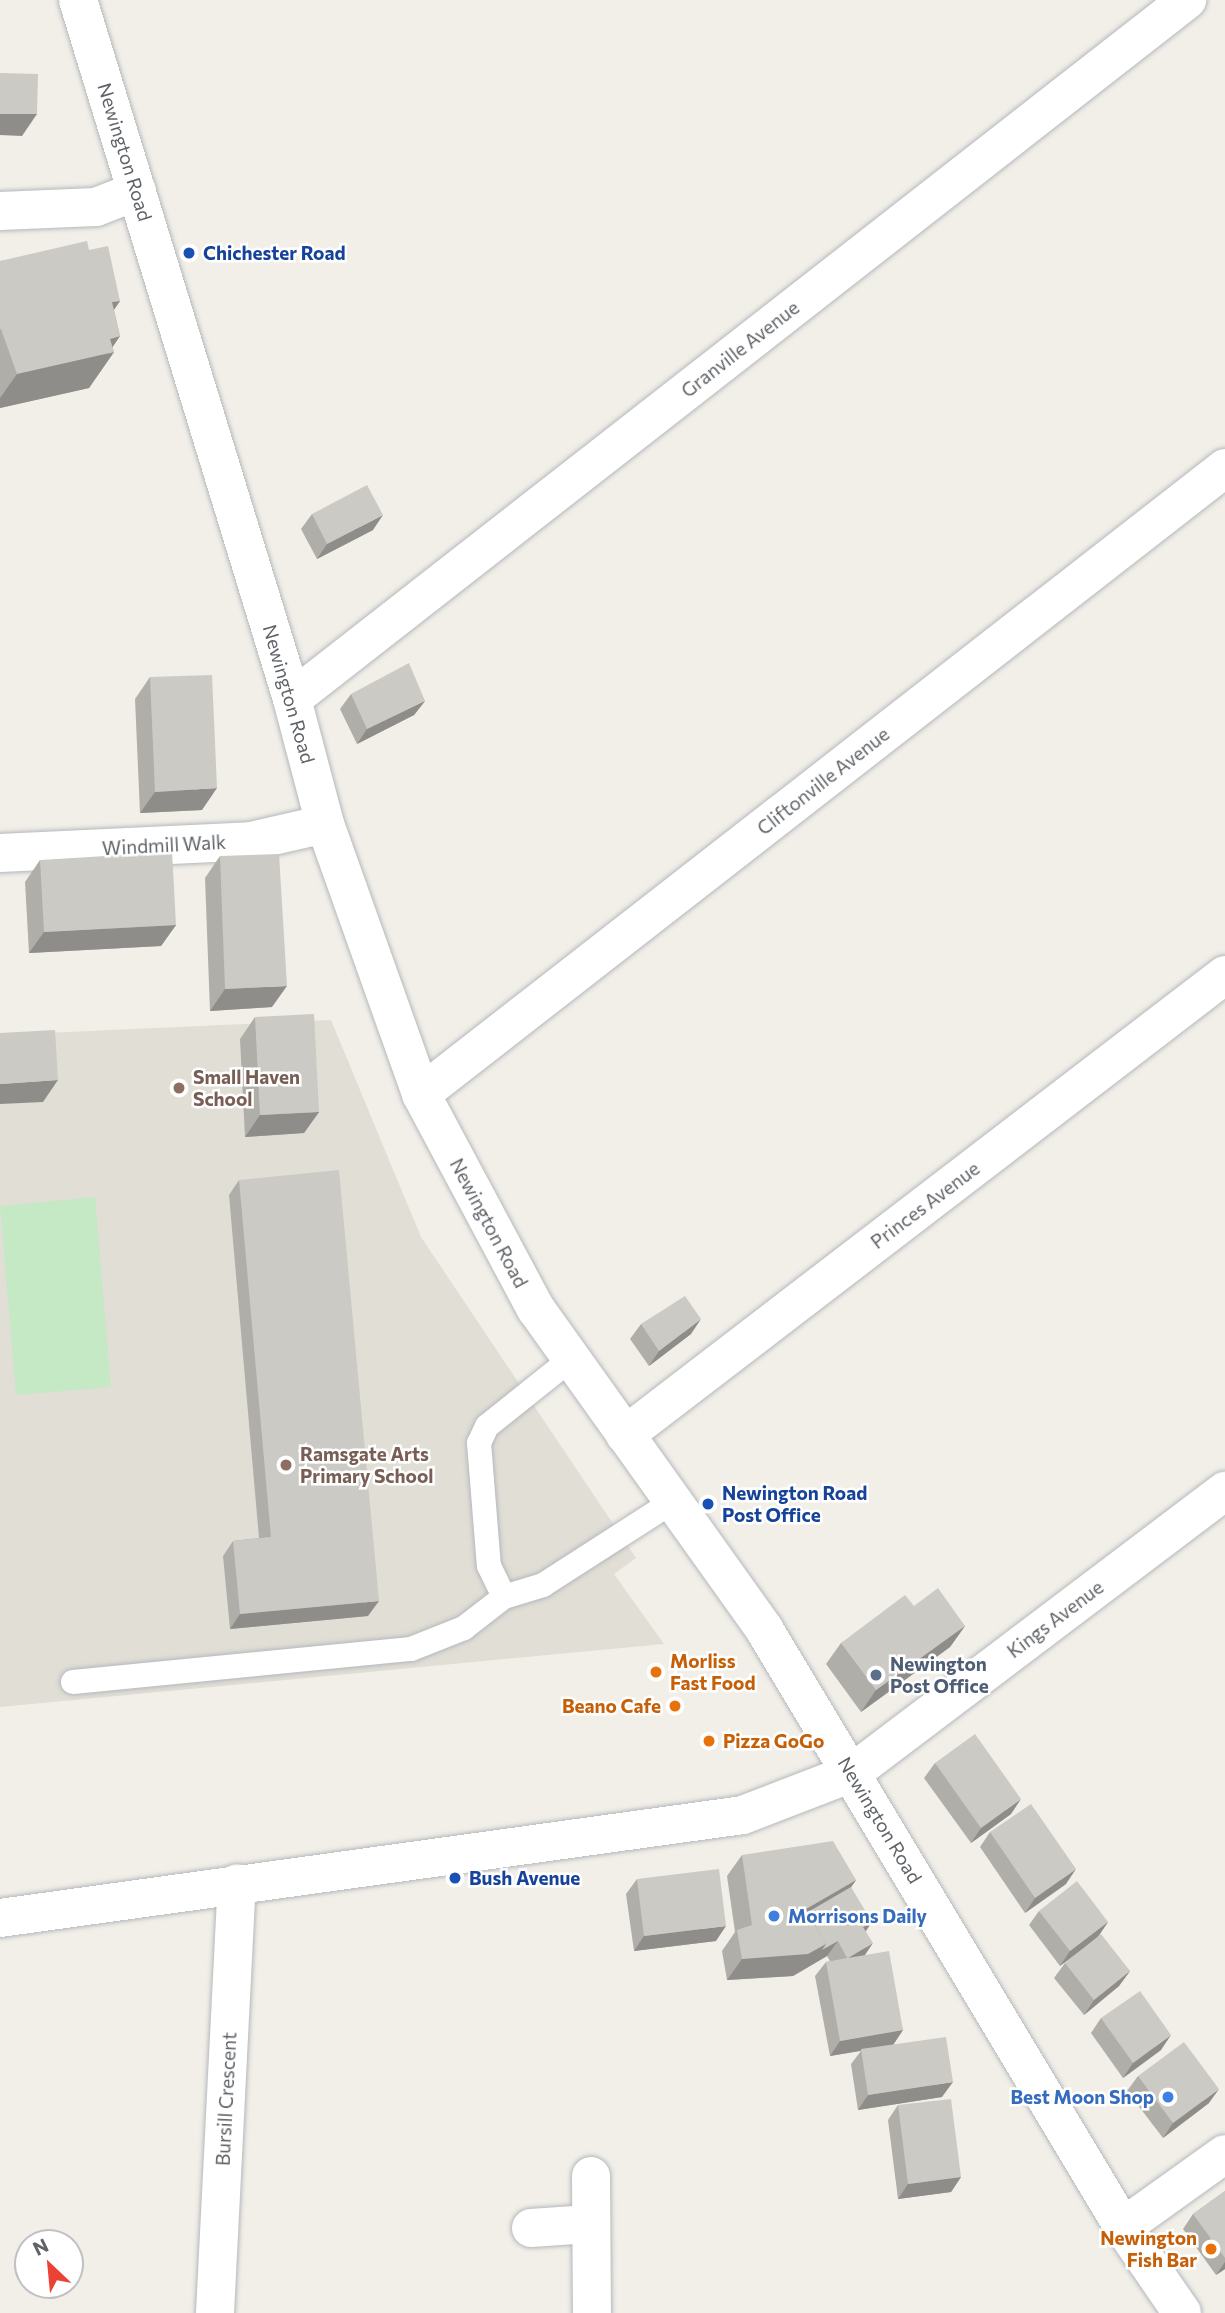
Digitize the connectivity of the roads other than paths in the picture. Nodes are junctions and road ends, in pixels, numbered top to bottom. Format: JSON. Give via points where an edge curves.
{"nodes":[{"id":1,"x":78,"y":0,"type":"edge"},
{"id":2,"x":1187,"y":0,"type":"edge"},
{"id":3,"x":137,"y":191,"type":"junction"},
{"id":4,"x":0,"y":211,"type":"edge"},
{"id":5,"x":1225,"y":468,"type":"edge"},
{"id":6,"x":292,"y":699,"type":"junction"},
{"id":7,"x":325,"y":824,"type":"junction"},
{"id":8,"x":0,"y":853,"type":"edge"},
{"id":9,"x":1225,"y":975,"type":"edge"},
{"id":10,"x":421,"y":1094,"type":"junction"},
{"id":11,"x":571,"y":1359,"type":"junction"},
{"id":12,"x":625,"y":1435,"type":"junction"},
{"id":13,"x":1225,"y":1491,"type":"edge"},
{"id":14,"x":674,"y":1502,"type":"junction"},
{"id":15,"x":504,"y":1597,"type":"junction"},
{"id":16,"x":73,"y":1682,"type":"dead end"},
{"id":17,"x":852,"y":1773,"type":"junction"},
{"id":18,"x":237,"y":1884,"type":"junction"},
{"id":19,"x":0,"y":1918,"type":"edge"},
{"id":20,"x":1225,"y":2154,"type":"edge"},
{"id":21,"x":591,"y":2176,"type":"dead end"},
{"id":22,"x":589,"y":2224,"type":"junction"},
{"id":23,"x":1123,"y":2227,"type":"junction"},
{"id":24,"x":531,"y":2228,"type":"dead end"},
{"id":25,"x":215,"y":2313,"type":"edge"},
{"id":26,"x":592,"y":2313,"type":"edge"},
{"id":27,"x":1182,"y":2313,"type":"edge"}],
"edges":[{"from":1,"to":3,"type":"street","name":"Newington Road"},
{"from":2,"to":6,"type":"street","name":"Granville Avenue"},
{"from":3,"to":4,"type":"street","via":[[96,208]]},
{"from":3,"to":6,"type":"street","name":"Newington Road"},
{"from":5,"to":10,"type":"street","name":"Cliftonville Avenue"},
{"from":6,"to":7,"type":"street","name":"Newington Road"},
{"from":7,"to":8,"type":"street","name":"Windmill Walk","via":[[251,841]]},
{"from":7,"to":10,"type":"street","name":"Newington Road"},
{"from":9,"to":12,"type":"street","name":"Princes Avenue"},
{"from":10,"to":11,"type":"street","name":"Newington Road","via":[[501,1248]]},
{"from":11,"to":12,"type":"street","name":"Newington Road"},
{"from":11,"to":15,"type":"lane","via":[[487,1426],[479,1443],[489,1566]]},
{"from":12,"to":14,"type":"street","name":"Newington Road"},
{"from":13,"to":17,"type":"street","name":"Kings Avenue"},
{"from":14,"to":15,"type":"lane","via":[[543,1585]]},
{"from":14,"to":17,"type":"street","name":"Newington Road","via":[[764,1629]]},
{"from":15,"to":16,"type":"lane","via":[[464,1628],[411,1649]]},
{"from":17,"to":18,"type":"street","via":[[743,1815]]},
{"from":17,"to":23,"type":"street","name":"Newington Road"},
{"from":18,"to":19,"type":"street"},
{"from":18,"to":25,"type":"street","name":"Bursill Crescent"},
{"from":20,"to":23,"type":"street"},
{"from":21,"to":22,"type":"street"},
{"from":22,"to":24,"type":"street"},
{"from":22,"to":26,"type":"street"},
{"from":23,"to":27,"type":"street","name":"Newington Road"}]}
